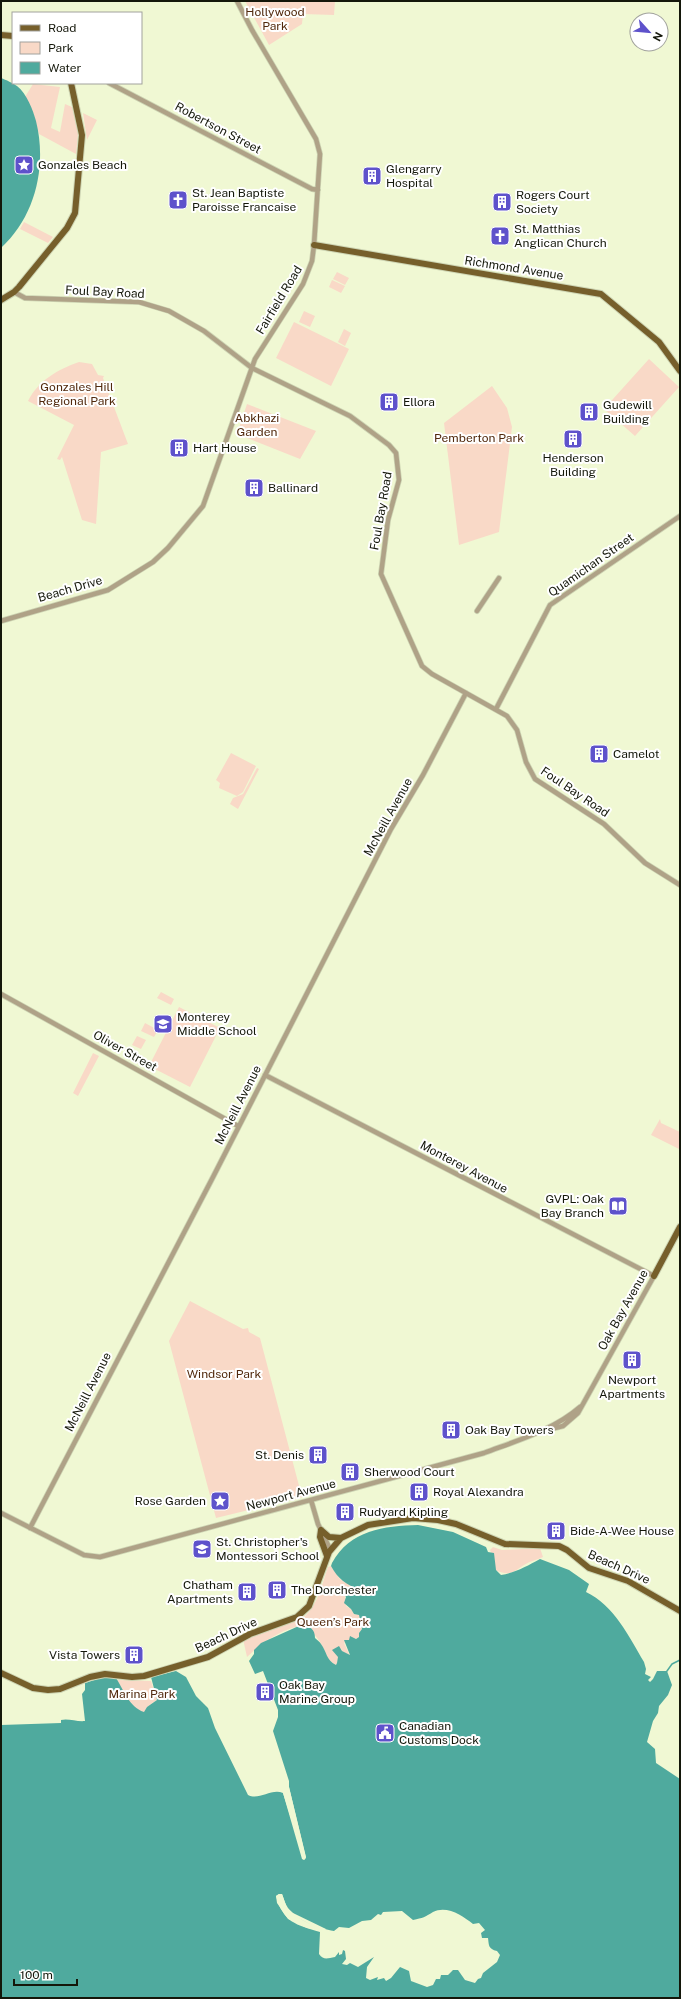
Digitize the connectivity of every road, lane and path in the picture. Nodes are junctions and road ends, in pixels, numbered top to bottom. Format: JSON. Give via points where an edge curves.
{"nodes":[{"id":1,"x":237,"y":1,"type":"edge"},
{"id":2,"x":1,"y":35,"type":"edge"},
{"id":3,"x":12,"y":36,"type":"edge"},
{"id":4,"x":71,"y":84,"type":"edge"},
{"id":5,"x":111,"y":84,"type":"edge"},
{"id":6,"x":318,"y":190,"type":"junction"},
{"id":7,"x":314,"y":245,"type":"junction"},
{"id":8,"x":14,"y":292,"type":"junction"},
{"id":9,"x":1,"y":300,"type":"edge"},
{"id":10,"x":252,"y":368,"type":"junction"},
{"id":11,"x":680,"y":371,"type":"edge"},
{"id":12,"x":680,"y":516,"type":"edge"},
{"id":13,"x":160,"y":555,"type":"joint"},
{"id":14,"x":499,"y":578,"type":"dead end"},
{"id":15,"x":477,"y":611,"type":"dead end"},
{"id":16,"x":1,"y":621,"type":"edge"},
{"id":17,"x":466,"y":693,"type":"junction"},
{"id":18,"x":496,"y":709,"type":"junction"},
{"id":19,"x":680,"y":885,"type":"edge"},
{"id":20,"x":1,"y":994,"type":"edge"},
{"id":21,"x":265,"y":1075,"type":"junction"},
{"id":22,"x":238,"y":1126,"type":"junction"},
{"id":23,"x":680,"y":1227,"type":"edge"},
{"id":24,"x":654,"y":1276,"type":"junction"},
{"id":25,"x":584,"y":1403,"type":"junction"},
{"id":26,"x":534,"y":1433,"type":"junction"},
{"id":27,"x":311,"y":1500,"type":"junction"},
{"id":28,"x":1,"y":1513,"type":"edge"},
{"id":29,"x":30,"y":1528,"type":"junction"},
{"id":30,"x":321,"y":1530,"type":"junction"},
{"id":31,"x":341,"y":1538,"type":"junction"},
{"id":32,"x":330,"y":1549,"type":"junction"},
{"id":33,"x":327,"y":1556,"type":"junction"},
{"id":34,"x":680,"y":1611,"type":"edge"},
{"id":35,"x":1,"y":1673,"type":"edge"}],
"edges":[{"from":1,"to":6,"type":"street","name":"Fairfield Road","via":[[316,139],[320,154]]},
{"from":2,"to":3,"type":"main road"},
{"from":4,"to":8,"type":"main road","via":[[82,135],[75,213],[67,228]]},
{"from":5,"to":6,"type":"street","name":"Robertson Street"},
{"from":6,"to":7,"type":"street","name":"Fairfield Road"},
{"from":7,"to":10,"type":"street","name":"Fairfield Road","via":[[306,278],[258,353]]},
{"from":7,"to":11,"type":"main road","name":"Richmond Avenue","via":[[601,294],[659,342]]},
{"from":8,"to":9,"type":"main road"},
{"from":8,"to":10,"type":"street","name":"Foul Bay Road","via":[[25,298],[139,302],[154,306],[169,311],[204,331]]},
{"from":10,"to":13,"type":"street","name":"Fairfield Road","via":[[203,506]]},
{"from":10,"to":17,"type":"street","name":"Foul Bay Road","via":[[350,416],[379,436],[396,453],[399,480],[388,520],[381,574],[422,666]]},
{"from":12,"to":18,"type":"street","name":"Quamichan Street","via":[[550,605]]},
{"from":13,"to":16,"type":"street","name":"Beach Drive","via":[[137,573],[108,590]]},
{"from":14,"to":15,"type":"street"},
{"from":17,"to":18,"type":"street","name":"Foul Bay Road"},
{"from":17,"to":21,"type":"street","name":"McNeill Avenue","via":[[391,829]]},
{"from":18,"to":19,"type":"street","name":"Foul Bay Road","via":[[513,723],[522,743],[526,762],[535,778],[608,826],[645,863]]},
{"from":20,"to":22,"type":"street","name":"Oliver Street"},
{"from":21,"to":22,"type":"street","name":"McNeill Avenue"},
{"from":21,"to":24,"type":"street","name":"Monterey Avenue"},
{"from":22,"to":29,"type":"street","name":"McNeill Avenue"},
{"from":23,"to":24,"type":"main road","name":"Oak Bay Avenue"},
{"from":24,"to":25,"type":"street","name":"Oak Bay Avenue"},
{"from":25,"to":26,"type":"street","name":"Newport Avenue","via":[[572,1414]]},
{"from":25,"to":26,"type":"street","name":"Oak Bay Avenue","via":[[578,1413],[563,1426]]},
{"from":26,"to":27,"type":"street","name":"Newport Avenue","via":[[484,1453]]},
{"from":27,"to":29,"type":"street","name":"Newport Avenue","via":[[100,1557],[84,1555]]},
{"from":27,"to":30,"type":"street"},
{"from":28,"to":29,"type":"street","name":"Newport Avenue"},
{"from":30,"to":31,"type":"main road","via":[[329,1537]]},
{"from":30,"to":32,"type":"street"},
{"from":30,"to":33,"type":"main road","via":[[320,1537]]},
{"from":31,"to":32,"type":"main road","name":"Beach Drive"},
{"from":31,"to":34,"type":"main road","name":"Beach Drive","via":[[376,1523],[413,1518],[438,1520],[464,1527],[505,1544],[559,1546],[589,1568],[628,1582]]},
{"from":32,"to":33,"type":"main road","name":"Beach Drive"},
{"from":33,"to":35,"type":"main road","name":"Beach Drive","via":[[309,1606],[300,1616],[243,1637],[208,1657],[144,1676],[105,1674],[54,1690],[32,1688]]}]}
